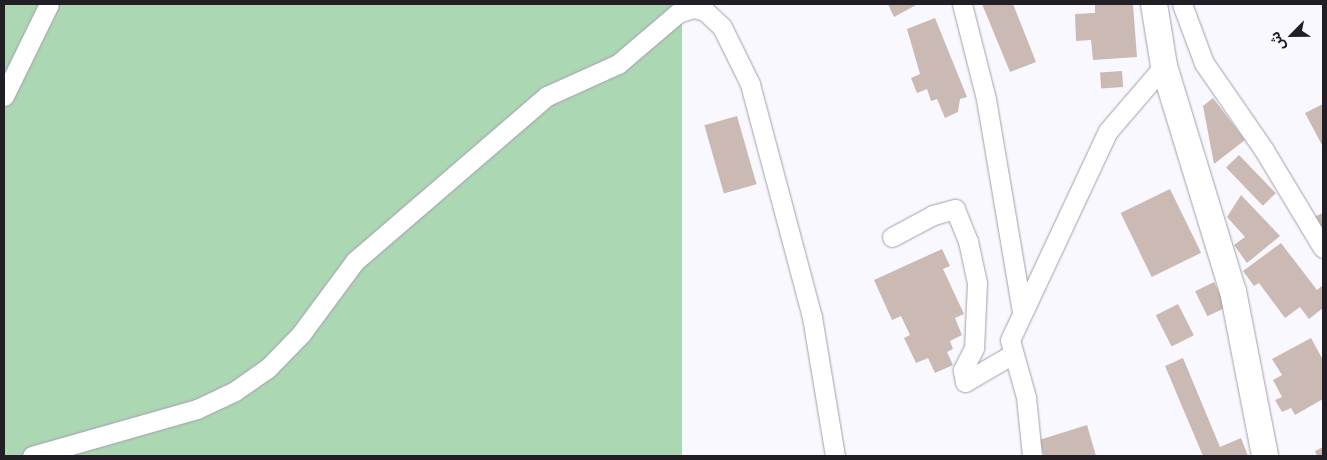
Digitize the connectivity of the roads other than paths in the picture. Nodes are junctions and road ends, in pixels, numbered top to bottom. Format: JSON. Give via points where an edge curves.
{"nodes":[{"id":1,"x":49,"y":4,"type":"edge"},
{"id":2,"x":962,"y":4,"type":"edge"},
{"id":3,"x":1154,"y":4,"type":"edge"},
{"id":4,"x":1182,"y":4,"type":"edge"},
{"id":5,"x":1164,"y":66,"type":"junction"},
{"id":6,"x":4,"y":96,"type":"edge"},
{"id":7,"x":892,"y":238,"type":"dead end"},
{"id":8,"x":1323,"y":248,"type":"edge"},
{"id":9,"x":1022,"y":312,"type":"junction"},
{"id":10,"x":1013,"y":354,"type":"junction"},
{"id":11,"x":32,"y":456,"type":"edge"},
{"id":12,"x":835,"y":456,"type":"edge"},
{"id":13,"x":1032,"y":456,"type":"edge"},
{"id":14,"x":1265,"y":456,"type":"edge"}],
"edges":[{"from":1,"to":6,"type":"street"},
{"from":2,"to":9,"type":"street","via":[[986,99]]},
{"from":3,"to":5,"type":"main road"},
{"from":4,"to":8,"type":"street","via":[[1204,63],[1264,150]]},
{"from":5,"to":9,"type":"street","via":[[1108,131]]},
{"from":5,"to":14,"type":"main road","via":[[1233,291]]},
{"from":7,"to":10,"type":"street","via":[[933,215],[955,209],[968,241],[976,283],[974,348],[963,370],[965,382]]},
{"from":9,"to":10,"type":"street","via":[[1010,340]]},
{"from":10,"to":13,"type":"street","via":[[1026,397]]},
{"from":11,"to":12,"type":"street","via":[[197,410],[235,391],[267,369],[301,334],[355,261],[547,96],[618,64],[678,13],[693,8],[705,11],[722,27],[750,84],[812,317]]}]}
